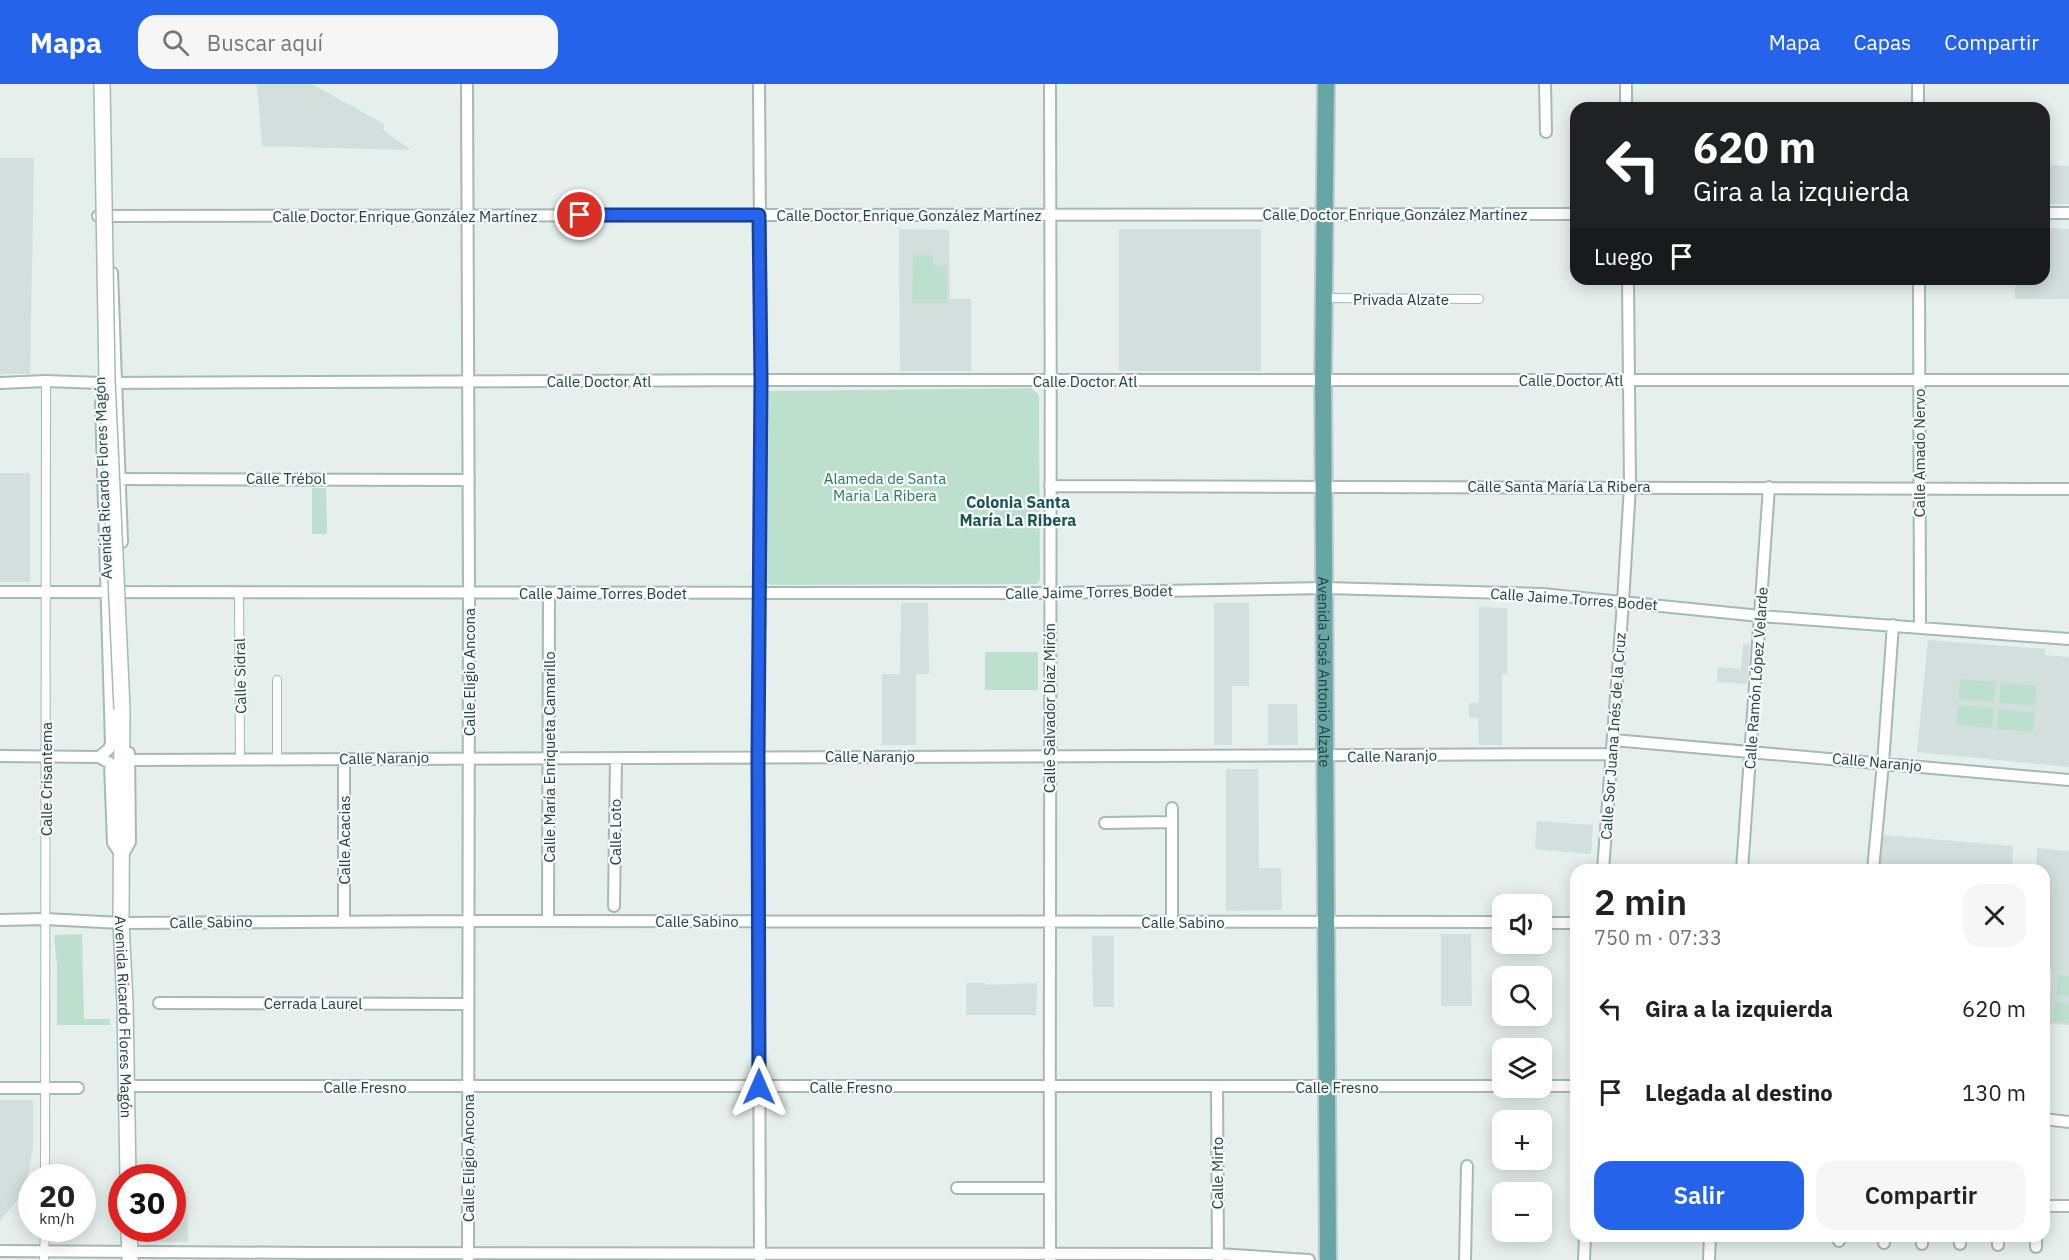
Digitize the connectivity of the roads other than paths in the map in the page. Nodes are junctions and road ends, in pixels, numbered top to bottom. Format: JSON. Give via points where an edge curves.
{"nodes":[{"id":1,"x":95,"y":84,"type":"edge"},
{"id":2,"x":102,"y":84,"type":"edge"},
{"id":3,"x":108,"y":84,"type":"edge"},
{"id":4,"x":467,"y":84,"type":"edge"},
{"id":5,"x":759,"y":84,"type":"edge"},
{"id":6,"x":1050,"y":84,"type":"edge"},
{"id":7,"x":1326,"y":84,"type":"edge"},
{"id":8,"x":1545,"y":84,"type":"edge"},
{"id":9,"x":1626,"y":84,"type":"edge"},
{"id":10,"x":1918,"y":84,"type":"edge"},
{"id":11,"x":1626,"y":102,"type":"edge"},
{"id":12,"x":1918,"y":102,"type":"edge"},
{"id":13,"x":1546,"y":132,"type":"dead end"},
{"id":14,"x":2050,"y":213,"type":"edge"},
{"id":15,"x":2069,"y":213,"type":"edge"},
{"id":16,"x":1324,"y":214,"type":"junction"},
{"id":17,"x":1570,"y":214,"type":"edge"},
{"id":18,"x":468,"y":215,"type":"junction"},
{"id":19,"x":759,"y":215,"type":"junction"},
{"id":20,"x":1050,"y":215,"type":"junction"},
{"id":21,"x":97,"y":216,"type":"junction"},
{"id":22,"x":110,"y":217,"type":"junction"},
{"id":23,"x":1628,"y":285,"type":"edge"},
{"id":24,"x":1918,"y":285,"type":"edge"},
{"id":25,"x":1323,"y":298,"type":"junction"},
{"id":26,"x":1479,"y":299,"type":"dead end"},
{"id":27,"x":761,"y":380,"type":"junction"},
{"id":28,"x":1629,"y":380,"type":"junction"},
{"id":29,"x":1918,"y":380,"type":"junction"},
{"id":30,"x":2069,"y":380,"type":"edge"},
{"id":31,"x":46,"y":381,"type":"junction"},
{"id":32,"x":1051,"y":381,"type":"junction"},
{"id":33,"x":1323,"y":381,"type":"junction"},
{"id":34,"x":116,"y":382,"type":"junction"},
{"id":35,"x":468,"y":382,"type":"junction"},
{"id":36,"x":0,"y":383,"type":"edge"},
{"id":37,"x":100,"y":383,"type":"junction"},
{"id":38,"x":120,"y":478,"type":"junction"},
{"id":39,"x":103,"y":479,"type":"junction"},
{"id":40,"x":469,"y":480,"type":"junction"},
{"id":41,"x":1324,"y":485,"type":"junction"},
{"id":42,"x":1050,"y":486,"type":"junction"},
{"id":43,"x":1630,"y":486,"type":"junction"},
{"id":44,"x":1769,"y":487,"type":"junction"},
{"id":45,"x":1919,"y":487,"type":"junction"},
{"id":46,"x":2069,"y":489,"type":"edge"},
{"id":47,"x":1324,"y":588,"type":"junction"},
{"id":48,"x":0,"y":592,"type":"edge"},
{"id":49,"x":46,"y":592,"type":"junction"},
{"id":50,"x":469,"y":592,"type":"junction"},
{"id":51,"x":760,"y":592,"type":"junction"},
{"id":52,"x":107,"y":593,"type":"junction"},
{"id":53,"x":124,"y":593,"type":"junction"},
{"id":54,"x":239,"y":593,"type":"junction"},
{"id":55,"x":549,"y":593,"type":"junction"},
{"id":56,"x":1050,"y":593,"type":"junction"},
{"id":57,"x":1623,"y":602,"type":"junction"},
{"id":58,"x":1760,"y":616,"type":"junction"},
{"id":59,"x":1893,"y":625,"type":"junction"},
{"id":60,"x":1920,"y":627,"type":"junction"},
{"id":61,"x":2069,"y":639,"type":"edge"},
{"id":62,"x":277,"y":680,"type":"dead end"},
{"id":63,"x":1613,"y":740,"type":"junction"},
{"id":64,"x":1751,"y":751,"type":"junction"},
{"id":65,"x":1612,"y":754,"type":"junction"},
{"id":66,"x":1049,"y":755,"type":"junction"},
{"id":67,"x":0,"y":756,"type":"edge"},
{"id":68,"x":1326,"y":756,"type":"junction"},
{"id":69,"x":46,"y":757,"type":"junction"},
{"id":70,"x":99,"y":757,"type":"junction"},
{"id":71,"x":468,"y":757,"type":"junction"},
{"id":72,"x":758,"y":757,"type":"junction"},
{"id":73,"x":344,"y":758,"type":"junction"},
{"id":74,"x":549,"y":758,"type":"junction"},
{"id":75,"x":616,"y":758,"type":"junction"},
{"id":76,"x":129,"y":759,"type":"junction"},
{"id":77,"x":240,"y":759,"type":"junction"},
{"id":78,"x":277,"y":759,"type":"junction"},
{"id":79,"x":1883,"y":763,"type":"junction"},
{"id":80,"x":2069,"y":780,"type":"edge"},
{"id":81,"x":1172,"y":808,"type":"dead end"},
{"id":82,"x":1105,"y":822,"type":"dead end"},
{"id":83,"x":1172,"y":822,"type":"junction"},
{"id":84,"x":122,"y":856,"type":"junction"},
{"id":85,"x":1603,"y":864,"type":"edge"},
{"id":86,"x":1742,"y":864,"type":"edge"},
{"id":87,"x":1874,"y":864,"type":"edge"},
{"id":88,"x":614,"y":906,"type":"dead end"},
{"id":89,"x":45,"y":919,"type":"junction"},
{"id":90,"x":0,"y":920,"type":"edge"},
{"id":91,"x":344,"y":921,"type":"junction"},
{"id":92,"x":468,"y":921,"type":"junction"},
{"id":93,"x":548,"y":921,"type":"junction"},
{"id":94,"x":760,"y":921,"type":"junction"},
{"id":95,"x":1049,"y":921,"type":"junction"},
{"id":96,"x":1326,"y":921,"type":"junction"},
{"id":97,"x":1172,"y":922,"type":"junction"},
{"id":98,"x":1492,"y":922,"type":"edge"},
{"id":99,"x":121,"y":923,"type":"junction"},
{"id":100,"x":1552,"y":923,"type":"edge"},
{"id":101,"x":1570,"y":923,"type":"edge"},
{"id":102,"x":159,"y":1003,"type":"dead end"},
{"id":103,"x":468,"y":1004,"type":"junction"},
{"id":104,"x":45,"y":1086,"type":"junction"},
{"id":105,"x":127,"y":1086,"type":"junction"},
{"id":106,"x":1049,"y":1086,"type":"junction"},
{"id":107,"x":1217,"y":1086,"type":"junction"},
{"id":108,"x":1492,"y":1086,"type":"edge"},
{"id":109,"x":1552,"y":1086,"type":"edge"},
{"id":110,"x":1570,"y":1086,"type":"edge"},
{"id":111,"x":468,"y":1087,"type":"junction"},
{"id":112,"x":759,"y":1087,"type":"junction"},
{"id":113,"x":1327,"y":1087,"type":"junction"},
{"id":114,"x":0,"y":1088,"type":"edge"},
{"id":115,"x":78,"y":1088,"type":"dead end"},
{"id":116,"x":2050,"y":1120,"type":"edge"},
{"id":117,"x":2069,"y":1122,"type":"edge"},
{"id":118,"x":45,"y":1164,"type":"edge"},
{"id":119,"x":128,"y":1164,"type":"edge"},
{"id":120,"x":1467,"y":1166,"type":"dead end"},
{"id":121,"x":957,"y":1188,"type":"dead end"},
{"id":122,"x":1049,"y":1188,"type":"junction"},
{"id":123,"x":2050,"y":1206,"type":"edge"},
{"id":124,"x":2069,"y":1206,"type":"edge"},
{"id":125,"x":1585,"y":1242,"type":"edge"},
{"id":126,"x":1710,"y":1242,"type":"edge"},
{"id":127,"x":0,"y":1251,"type":"edge"},
{"id":128,"x":44,"y":1255,"type":"edge"},
{"id":129,"x":130,"y":1256,"type":"edge"},
{"id":130,"x":468,"y":1256,"type":"edge"},
{"id":131,"x":760,"y":1256,"type":"edge"},
{"id":132,"x":313,"y":1257,"type":"edge"},
{"id":133,"x":854,"y":1257,"type":"edge"},
{"id":134,"x":1050,"y":1257,"type":"edge"},
{"id":135,"x":1149,"y":1257,"type":"edge"},
{"id":136,"x":1218,"y":1257,"type":"edge"},
{"id":137,"x":1309,"y":1260,"type":"edge"},
{"id":138,"x":1328,"y":1260,"type":"edge"},
{"id":139,"x":1465,"y":1260,"type":"edge"},
{"id":140,"x":1584,"y":1260,"type":"edge"},
{"id":141,"x":1708,"y":1260,"type":"edge"}],
"edges":[{"from":1,"to":21,"type":"street","name":"Avenida Ricardo Flores Magón"},
{"from":2,"to":84,"type":"main road","name":"Avenida Ricardo Flores Magón","bridge":true,"via":[[107,380],[122,710]]},
{"from":3,"to":22,"type":"street","name":"Avenida Ricardo Flores Magón"},
{"from":4,"to":18,"type":"street","name":"Calle Eligio Ancona"},
{"from":5,"to":19,"type":"street"},
{"from":6,"to":20,"type":"street","name":"Calle Salvador Díaz Mirón"},
{"from":7,"to":16,"type":"main road","name":"Avenida José Antonio Alzate"},
{"from":8,"to":13,"type":"street"},
{"from":9,"to":11,"type":"street"},
{"from":10,"to":12,"type":"street"},
{"from":14,"to":15,"type":"street"},
{"from":16,"to":17,"type":"street","name":"Calle Doctor Enrique González Martínez"},
{"from":16,"to":20,"type":"street","name":"Calle Doctor Enrique González Martínez"},
{"from":16,"to":25,"type":"main road","name":"Avenida José Antonio Alzate"},
{"from":18,"to":19,"type":"street","name":"Calle Doctor Enrique González Martínez"},
{"from":18,"to":22,"type":"street","name":"Calle Doctor Enrique González Martínez"},
{"from":18,"to":35,"type":"street","name":"Calle Eligio Ancona"},
{"from":19,"to":20,"type":"street","name":"Calle Doctor Enrique González Martínez"},
{"from":19,"to":27,"type":"street"},
{"from":20,"to":32,"type":"street","name":"Calle Salvador Díaz Mirón"},
{"from":21,"to":22,"type":"street","name":"Calle Doctor Enrique González Martínez"},
{"from":21,"to":37,"type":"street","name":"Avenida Ricardo Flores Magón"},
{"from":22,"to":34,"type":"street","name":"Avenida Ricardo Flores Magón"},
{"from":23,"to":28,"type":"street","name":"Calle Sor Juana Inés de la Cruz"},
{"from":24,"to":29,"type":"street","name":"Calle Amado Nervo"},
{"from":25,"to":26,"type":"street","name":"Privada Alzate"},
{"from":25,"to":33,"type":"main road","name":"Avenida José Antonio Alzate"},
{"from":27,"to":32,"type":"street","name":"Calle Doctor Atl"},
{"from":27,"to":35,"type":"street","name":"Calle Doctor Atl"},
{"from":27,"to":51,"type":"street"},
{"from":28,"to":29,"type":"street","name":"Calle Doctor Atl"},
{"from":28,"to":33,"type":"street","name":"Calle Doctor Atl"},
{"from":28,"to":43,"type":"street","name":"Calle Sor Juana Inés de la Cruz"},
{"from":29,"to":30,"type":"street","name":"Calle Doctor Atl"},
{"from":29,"to":45,"type":"street","name":"Calle Amado Nervo"},
{"from":31,"to":36,"type":"street","name":"Calle Doctor Atl"},
{"from":31,"to":37,"type":"street","name":"Calle Doctor Atl"},
{"from":31,"to":49,"type":"street","name":"Calle Crisantema"},
{"from":32,"to":33,"type":"street","name":"Calle Doctor Atl"},
{"from":32,"to":42,"type":"street","name":"Calle Salvador Díaz Mirón"},
{"from":33,"to":41,"type":"main road","name":"Avenida José Antonio Alzate"},
{"from":34,"to":35,"type":"street","name":"Calle Doctor Atl"},
{"from":34,"to":37,"type":"street","name":"Calle Doctor Atl"},
{"from":34,"to":38,"type":"street","name":"Avenida Ricardo Flores Magón"},
{"from":35,"to":40,"type":"street","name":"Calle Eligio Ancona"},
{"from":37,"to":39,"type":"street","name":"Avenida Ricardo Flores Magón"},
{"from":38,"to":39,"type":"street","name":"Calle Trébol"},
{"from":38,"to":40,"type":"street","name":"Calle Trébol"},
{"from":38,"to":53,"type":"street","name":"Avenida Ricardo Flores Magón"},
{"from":39,"to":52,"type":"street","name":"Avenida Ricardo Flores Magón"},
{"from":40,"to":50,"type":"street","name":"Calle Eligio Ancona"},
{"from":41,"to":42,"type":"street","name":"Calle Santa María La Ribera"},
{"from":41,"to":43,"type":"street","name":"Calle Santa María La Ribera"},
{"from":41,"to":47,"type":"main road","name":"Avenida José Antonio Alzate"},
{"from":42,"to":56,"type":"street","name":"Calle Salvador Díaz Mirón"},
{"from":43,"to":44,"type":"street","name":"Calle Santa María La Ribera"},
{"from":43,"to":57,"type":"street","name":"Calle Sor Juana Inés de la Cruz"},
{"from":44,"to":45,"type":"street","name":"Calle Santa María La Ribera"},
{"from":44,"to":58,"type":"street","name":"Calle Ramón López Velarde"},
{"from":45,"to":46,"type":"street","name":"Calle Santa María La Ribera"},
{"from":45,"to":60,"type":"street","name":"Calle Amado Nervo"},
{"from":47,"to":56,"type":"street","name":"Calle Jaime Torres Bodet"},
{"from":47,"to":57,"type":"street","name":"Calle Jaime Torres Bodet","via":[[1542,594]]},
{"from":47,"to":68,"type":"main road","name":"Avenida José Antonio Alzate"},
{"from":48,"to":49,"type":"street","name":"Calle Jaime Torres Bodet"},
{"from":49,"to":52,"type":"street","name":"Calle Jaime Torres Bodet"},
{"from":49,"to":69,"type":"street","name":"Calle Crisantema"},
{"from":50,"to":54,"type":"street","name":"Calle Jaime Torres Bodet"},
{"from":50,"to":55,"type":"street","name":"Calle Jaime Torres Bodet"},
{"from":50,"to":71,"type":"street","name":"Calle Eligio Ancona"},
{"from":51,"to":55,"type":"street","name":"Calle Jaime Torres Bodet"},
{"from":51,"to":56,"type":"street","name":"Calle Jaime Torres Bodet"},
{"from":51,"to":72,"type":"street"},
{"from":52,"to":53,"type":"street","name":"Calle Jaime Torres Bodet"},
{"from":52,"to":70,"type":"street","name":"Avenida Ricardo Flores Magón","via":[[111,742],[110,749]]},
{"from":53,"to":54,"type":"street","name":"Calle Jaime Torres Bodet"},
{"from":53,"to":76,"type":"street","name":"Avenida Ricardo Flores Magón"},
{"from":54,"to":77,"type":"street","name":"Calle Sidral"},
{"from":55,"to":74,"type":"street","name":"Calle María Enriqueta Camarillo"},
{"from":56,"to":66,"type":"street","name":"Calle Salvador Díaz Mirón"},
{"from":57,"to":58,"type":"street","name":"Calle Jaime Torres Bodet"},
{"from":57,"to":63,"type":"street","name":"Calle Sor Juana Inés de la Cruz"},
{"from":58,"to":59,"type":"street","name":"Calle Jaime Torres Bodet"},
{"from":58,"to":64,"type":"street","name":"Calle Ramón López Velarde"},
{"from":59,"to":60,"type":"street","name":"Calle Jaime Torres Bodet"},
{"from":59,"to":79,"type":"street"},
{"from":60,"to":61,"type":"street","name":"Calle Jaime Torres Bodet"},
{"from":62,"to":78,"type":"street"},
{"from":63,"to":64,"type":"street","name":"Calle Naranjo"},
{"from":63,"to":65,"type":"street","name":"Calle Sor Juana Inés de la Cruz"},
{"from":64,"to":79,"type":"street","name":"Calle Naranjo"},
{"from":64,"to":86,"type":"street","name":"Calle Ramón López Velarde"},
{"from":65,"to":68,"type":"street","name":"Calle Naranjo"},
{"from":65,"to":85,"type":"street","name":"Calle Sor Juana Inés de la Cruz"},
{"from":66,"to":68,"type":"street","name":"Calle Naranjo"},
{"from":66,"to":72,"type":"street","name":"Calle Naranjo"},
{"from":66,"to":95,"type":"street","name":"Calle Salvador Díaz Mirón"},
{"from":67,"to":69,"type":"street"},
{"from":68,"to":96,"type":"main road","name":"Avenida José Antonio Alzate"},
{"from":69,"to":70,"type":"street"},
{"from":69,"to":89,"type":"street","name":"Calle Crisantema"},
{"from":70,"to":84,"type":"street","name":"Avenida Ricardo Flores Magón","via":[[111,766],[113,843]]},
{"from":71,"to":73,"type":"street","name":"Calle Naranjo"},
{"from":71,"to":74,"type":"street","name":"Calle Naranjo"},
{"from":71,"to":92,"type":"street","name":"Calle Eligio Ancona"},
{"from":72,"to":75,"type":"street","name":"Calle Naranjo"},
{"from":72,"to":94,"type":"street"},
{"from":73,"to":78,"type":"street","name":"Calle Naranjo"},
{"from":73,"to":91,"type":"street","name":"Calle Acacias"},
{"from":74,"to":75,"type":"street","name":"Calle Naranjo"},
{"from":74,"to":93,"type":"street","name":"Calle María Enriqueta Camarillo"},
{"from":75,"to":88,"type":"street","name":"Calle Loto"},
{"from":76,"to":77,"type":"street","name":"Calle Naranjo"},
{"from":76,"to":84,"type":"street","name":"Avenida Ricardo Flores Magón","via":[[130,842]]},
{"from":77,"to":78,"type":"street","name":"Calle Naranjo"},
{"from":79,"to":80,"type":"street","name":"Calle Naranjo"},
{"from":79,"to":87,"type":"street"},
{"from":81,"to":83,"type":"street"},
{"from":82,"to":83,"type":"street"},
{"from":83,"to":97,"type":"street"},
{"from":84,"to":99,"type":"main road","name":"Avenida Ricardo Flores Magón"},
{"from":89,"to":90,"type":"street","name":"Calle Sabino"},
{"from":89,"to":99,"type":"street","name":"Calle Sabino"},
{"from":89,"to":104,"type":"street","name":"Calle Crisantema"},
{"from":91,"to":92,"type":"street","name":"Calle Sabino"},
{"from":91,"to":99,"type":"street","name":"Calle Sabino"},
{"from":92,"to":93,"type":"street","name":"Calle Sabino"},
{"from":92,"to":103,"type":"street","name":"Calle Eligio Ancona"},
{"from":93,"to":94,"type":"street","name":"Calle Sabino"},
{"from":94,"to":95,"type":"street","name":"Calle Sabino"},
{"from":94,"to":112,"type":"street"},
{"from":95,"to":97,"type":"street","name":"Calle Sabino"},
{"from":95,"to":106,"type":"street","name":"Calle Salvador Díaz Mirón"},
{"from":96,"to":97,"type":"street","name":"Calle Sabino"},
{"from":96,"to":98,"type":"street","name":"Calle Sabino"},
{"from":96,"to":113,"type":"main road","name":"Avenida José Antonio Alzate"},
{"from":99,"to":105,"type":"main road","name":"Avenida Ricardo Flores Magón"},
{"from":100,"to":101,"type":"street"},
{"from":102,"to":103,"type":"street","name":"Cerrada Laurel"},
{"from":103,"to":111,"type":"street","name":"Calle Eligio Ancona"},
{"from":104,"to":114,"type":"street"},
{"from":104,"to":115,"type":"street"},
{"from":104,"to":118,"type":"street","name":"Calle Crisantema"},
{"from":105,"to":111,"type":"street","name":"Calle Fresno"},
{"from":105,"to":119,"type":"main road","name":"Avenida Ricardo Flores Magón"},
{"from":106,"to":107,"type":"street","name":"Calle Fresno"},
{"from":106,"to":112,"type":"street","name":"Calle Fresno"},
{"from":106,"to":122,"type":"street","name":"Calle Salvador Díaz Mirón"},
{"from":107,"to":113,"type":"street","name":"Calle Fresno"},
{"from":107,"to":136,"type":"street","name":"Calle Mirto"},
{"from":108,"to":113,"type":"street","name":"Calle Fresno"},
{"from":109,"to":110,"type":"street"},
{"from":111,"to":112,"type":"street","name":"Calle Fresno"},
{"from":111,"to":130,"type":"street","name":"Calle Eligio Ancona"},
{"from":112,"to":131,"type":"street"},
{"from":113,"to":138,"type":"main road","name":"Avenida José Antonio Alzate"},
{"from":116,"to":117,"type":"street"},
{"from":120,"to":139,"type":"street"},
{"from":121,"to":122,"type":"street"},
{"from":122,"to":134,"type":"street","name":"Calle Salvador Díaz Mirón"},
{"from":123,"to":124,"type":"street"},
{"from":125,"to":140,"type":"street"},
{"from":126,"to":141,"type":"street"},
{"from":127,"to":128,"type":"street"},
{"from":128,"to":129,"type":"street"},
{"from":129,"to":132,"type":"street"},
{"from":130,"to":131,"type":"street"},
{"from":130,"to":132,"type":"street"},
{"from":131,"to":133,"type":"street"},
{"from":133,"to":134,"type":"street"},
{"from":134,"to":135,"type":"street"},
{"from":135,"to":136,"type":"street"},
{"from":136,"to":137,"type":"street"}]}
